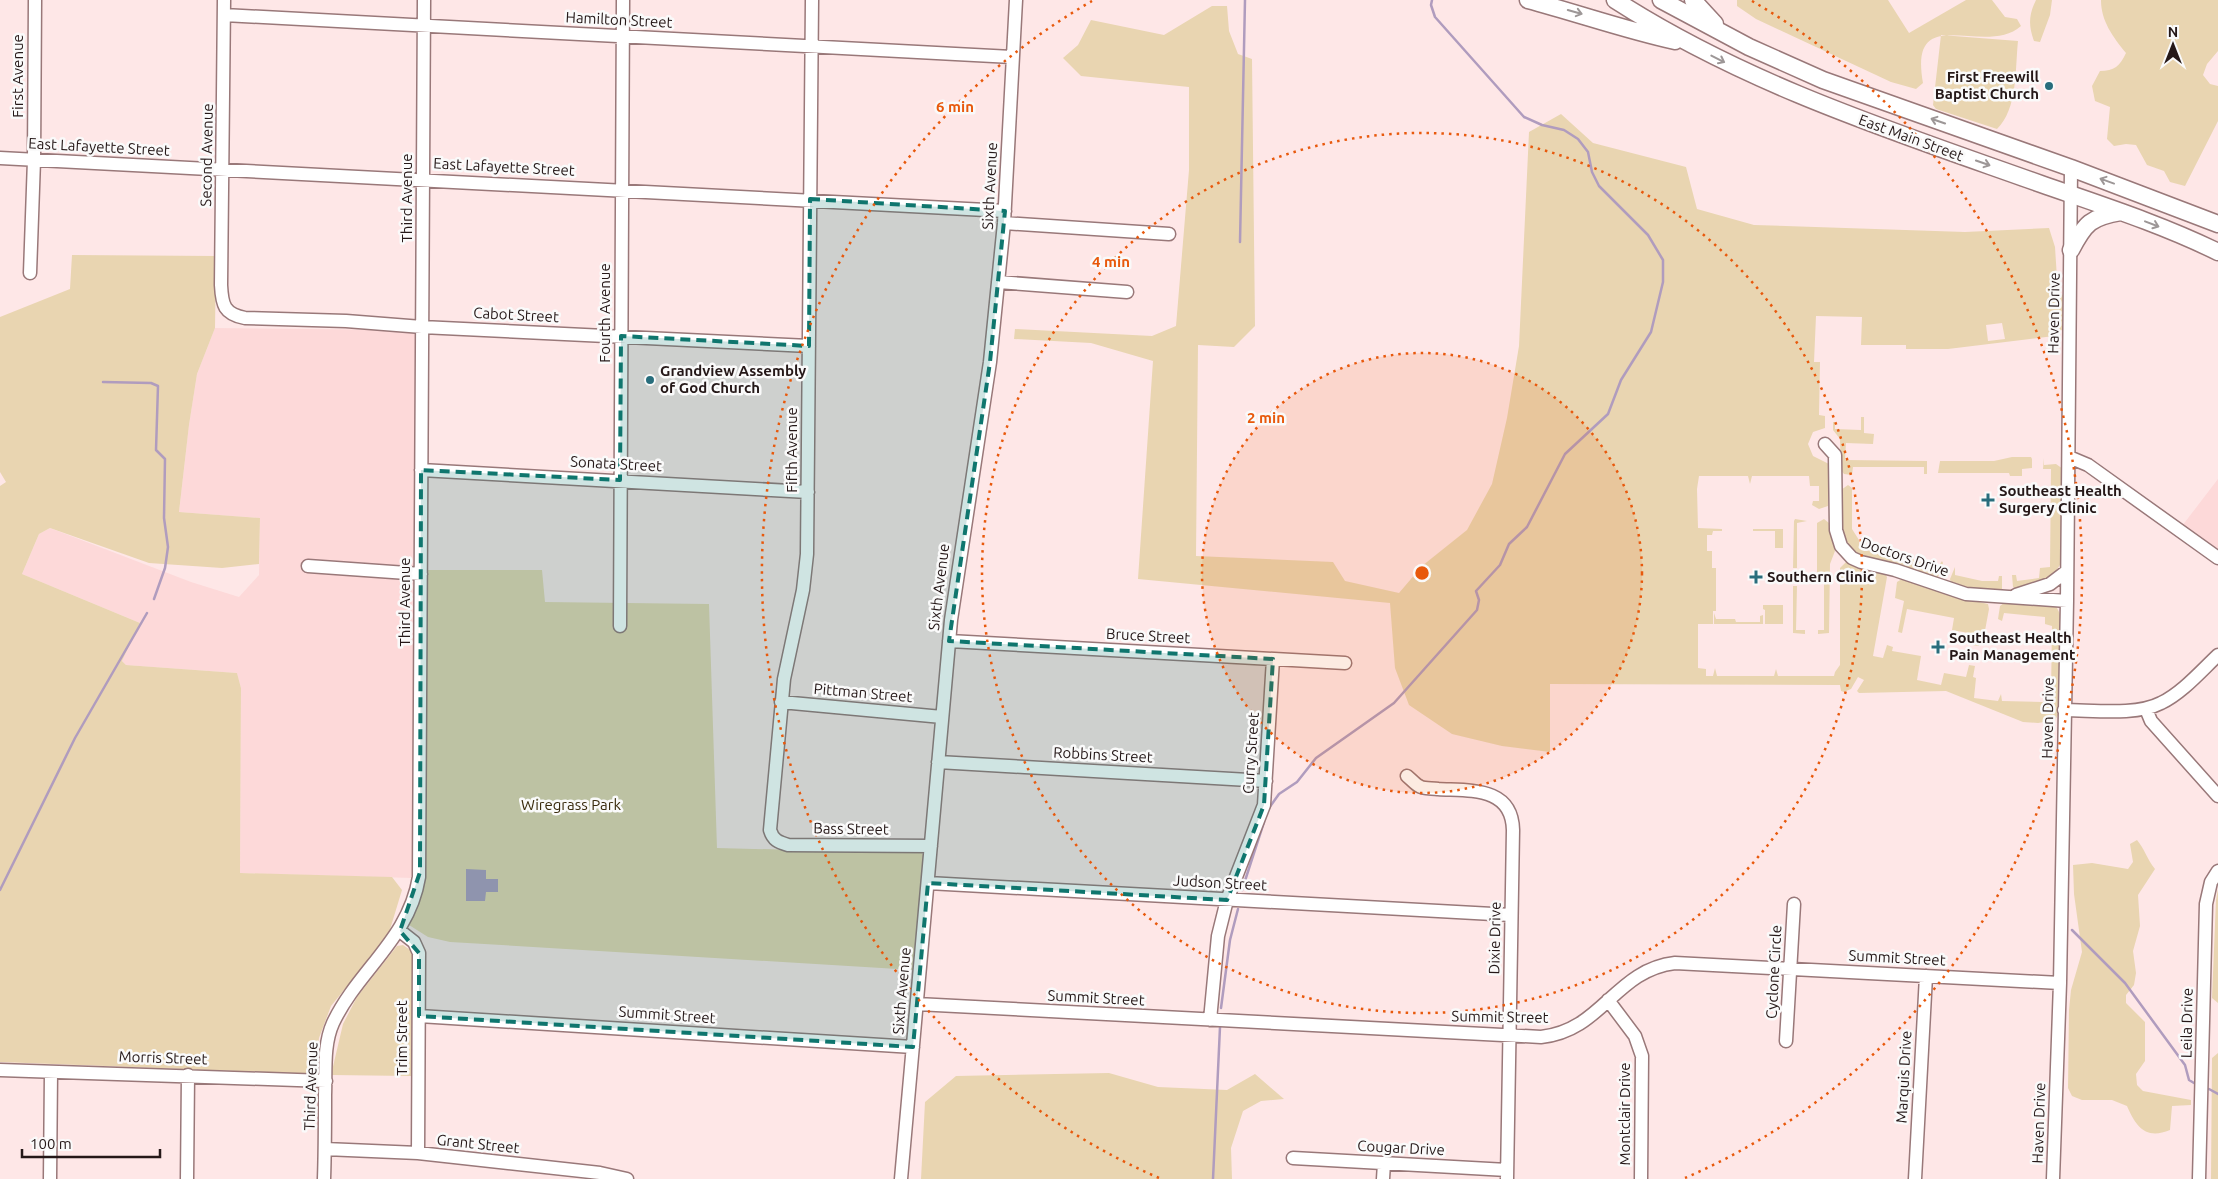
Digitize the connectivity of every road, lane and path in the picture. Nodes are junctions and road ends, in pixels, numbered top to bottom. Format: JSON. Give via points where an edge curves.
{"nodes":[{"id":1,"x":35,"y":0,"type":"edge"},
{"id":2,"x":224,"y":0,"type":"edge"},
{"id":3,"x":424,"y":0,"type":"edge"},
{"id":4,"x":623,"y":0,"type":"edge"},
{"id":5,"x":812,"y":0,"type":"edge"},
{"id":6,"x":1016,"y":0,"type":"edge"},
{"id":7,"x":1528,"y":0,"type":"edge"},
{"id":8,"x":1615,"y":0,"type":"edge"},
{"id":9,"x":1661,"y":0,"type":"edge"},
{"id":10,"x":1693,"y":0,"type":"edge"},
{"id":11,"x":224,"y":15,"type":"junction"},
{"id":12,"x":423,"y":26,"type":"junction"},
{"id":13,"x":622,"y":36,"type":"junction"},
{"id":14,"x":1730,"y":37,"type":"junction"},
{"id":15,"x":1691,"y":45,"type":"junction"},
{"id":16,"x":811,"y":47,"type":"junction"},
{"id":17,"x":1012,"y":57,"type":"junction"},
{"id":18,"x":1854,"y":92,"type":"junction"},
{"id":19,"x":1844,"y":114,"type":"junction"},
{"id":20,"x":0,"y":158,"type":"edge"},
{"id":21,"x":34,"y":160,"type":"junction"},
{"id":22,"x":2071,"y":168,"type":"junction"},
{"id":23,"x":223,"y":169,"type":"junction"},
{"id":24,"x":423,"y":180,"type":"junction"},
{"id":25,"x":622,"y":190,"type":"junction"},
{"id":26,"x":2072,"y":195,"type":"junction"},
{"id":27,"x":810,"y":200,"type":"junction"},
{"id":28,"x":2121,"y":212,"type":"junction"},
{"id":29,"x":1005,"y":217,"type":"junction"},
{"id":30,"x":2218,"y":224,"type":"edge"},
{"id":31,"x":1169,"y":234,"type":"dead end"},
{"id":32,"x":2071,"y":250,"type":"junction"},
{"id":33,"x":2218,"y":252,"type":"edge"},
{"id":34,"x":30,"y":273,"type":"dead end"},
{"id":35,"x":998,"y":282,"type":"junction"},
{"id":36,"x":1126,"y":292,"type":"dead end"},
{"id":37,"x":226,"y":309,"type":"joint"},
{"id":38,"x":422,"y":327,"type":"junction"},
{"id":39,"x":621,"y":336,"type":"junction"},
{"id":40,"x":809,"y":346,"type":"junction"},
{"id":41,"x":1826,"y":444,"type":"dead end"},
{"id":42,"x":2069,"y":457,"type":"junction"},
{"id":43,"x":422,"y":470,"type":"junction"},
{"id":44,"x":620,"y":480,"type":"junction"},
{"id":45,"x":808,"y":492,"type":"junction"},
{"id":46,"x":2218,"y":558,"type":"edge"},
{"id":47,"x":308,"y":566,"type":"dead end"},
{"id":48,"x":2067,"y":571,"type":"junction"},
{"id":49,"x":422,"y":574,"type":"junction"},
{"id":50,"x":2009,"y":597,"type":"junction"},
{"id":51,"x":2067,"y":601,"type":"junction"},
{"id":52,"x":620,"y":626,"type":"dead end"},
{"id":53,"x":949,"y":641,"type":"junction"},
{"id":54,"x":2218,"y":655,"type":"edge"},
{"id":55,"x":1273,"y":659,"type":"junction"},
{"id":56,"x":1346,"y":663,"type":"dead end"},
{"id":57,"x":781,"y":702,"type":"junction"},
{"id":58,"x":2146,"y":708,"type":"junction"},
{"id":59,"x":2064,"y":710,"type":"junction"},
{"id":60,"x":942,"y":717,"type":"junction"},
{"id":61,"x":938,"y":762,"type":"junction"},
{"id":62,"x":1407,"y":776,"type":"dead end"},
{"id":63,"x":1266,"y":780,"type":"junction"},
{"id":64,"x":2218,"y":796,"type":"edge"},
{"id":65,"x":772,"y":838,"type":"joint"},
{"id":66,"x":931,"y":846,"type":"junction"},
{"id":67,"x":2218,"y":871,"type":"edge"},
{"id":68,"x":928,"y":883,"type":"junction"},
{"id":69,"x":1227,"y":900,"type":"junction"},
{"id":70,"x":1794,"y":904,"type":"dead end"},
{"id":71,"x":1511,"y":915,"type":"junction"},
{"id":72,"x":400,"y":931,"type":"junction"},
{"id":73,"x":1790,"y":969,"type":"junction"},
{"id":74,"x":1926,"y":976,"type":"junction"},
{"id":75,"x":2060,"y":983,"type":"junction"},
{"id":76,"x":1608,"y":1000,"type":"junction"},
{"id":77,"x":917,"y":1004,"type":"junction"},
{"id":78,"x":418,"y":1016,"type":"junction"},
{"id":79,"x":1210,"y":1020,"type":"junction"},
{"id":80,"x":1509,"y":1035,"type":"junction"},
{"id":81,"x":1786,"y":1041,"type":"dead end"},
{"id":82,"x":913,"y":1047,"type":"junction"},
{"id":83,"x":0,"y":1070,"type":"edge"},
{"id":84,"x":50,"y":1072,"type":"junction"},
{"id":85,"x":188,"y":1075,"type":"junction"},
{"id":86,"x":326,"y":1081,"type":"junction"},
{"id":87,"x":325,"y":1149,"type":"junction"},
{"id":88,"x":418,"y":1153,"type":"junction"},
{"id":89,"x":1293,"y":1158,"type":"dead end"},
{"id":90,"x":1384,"y":1163,"type":"junction"},
{"id":91,"x":1507,"y":1174,"type":"edge"},
{"id":92,"x":618,"y":1178,"type":"edge"},
{"id":93,"x":50,"y":1179,"type":"edge"},
{"id":94,"x":188,"y":1179,"type":"edge"},
{"id":95,"x":324,"y":1179,"type":"edge"},
{"id":96,"x":902,"y":1179,"type":"edge"},
{"id":97,"x":1384,"y":1179,"type":"edge"},
{"id":98,"x":1641,"y":1179,"type":"edge"},
{"id":99,"x":1915,"y":1179,"type":"edge"},
{"id":100,"x":2053,"y":1179,"type":"edge"},
{"id":101,"x":2199,"y":1179,"type":"edge"}],
"edges":[{"from":1,"to":21,"type":"street","name":"First Avenue"},
{"from":2,"to":11,"type":"street","name":"Second Avenue"},
{"from":3,"to":12,"type":"street","name":"Third Avenue"},
{"from":4,"to":13,"type":"street","name":"Fourth Avenue"},
{"from":5,"to":16,"type":"street","name":"Fifth Avenue"},
{"from":6,"to":17,"type":"street","name":"Sixth Avenue"},
{"from":7,"to":15,"type":"main road","one_way":true},
{"from":8,"to":15,"type":"main road","name":"East Main Street"},
{"from":9,"to":14,"type":"main road","name":"East Main Street"},
{"from":10,"to":14,"type":"main road"},
{"from":11,"to":12,"type":"street","name":"Hamilton Street"},
{"from":11,"to":23,"type":"street","name":"Second Avenue"},
{"from":12,"to":13,"type":"street","name":"Hamilton Street"},
{"from":12,"to":24,"type":"street","name":"Third Avenue"},
{"from":13,"to":16,"type":"street","name":"Hamilton Street"},
{"from":13,"to":25,"type":"street","name":"Fourth Avenue"},
{"from":14,"to":18,"type":"main road","name":"East Main Street"},
{"from":15,"to":19,"type":"main road","name":"East Main Street","one_way":true,"via":[[1765,82]]},
{"from":16,"to":17,"type":"street","name":"Hamilton Street"},
{"from":16,"to":27,"type":"street","name":"Fifth Avenue"},
{"from":17,"to":29,"type":"street","name":"Sixth Avenue"},
{"from":18,"to":19,"type":"main road"},
{"from":22,"to":18,"type":"main road","name":"East Main Street","one_way":true},
{"from":19,"to":26,"type":"main road","name":"East Main Street","one_way":true},
{"from":20,"to":21,"type":"street","name":"East Lafayette Street"},
{"from":21,"to":23,"type":"street","name":"East Lafayette Street"},
{"from":21,"to":34,"type":"street","name":"First Avenue"},
{"from":22,"to":26,"type":"street","name":"Haven Drive"},
{"from":30,"to":22,"type":"main road","name":"East Main Street","one_way":true},
{"from":23,"to":24,"type":"street","name":"East Lafayette Street"},
{"from":23,"to":37,"type":"street","name":"Second Avenue","via":[[221,285]]},
{"from":24,"to":25,"type":"street","name":"East Lafayette Street"},
{"from":24,"to":38,"type":"street","name":"Third Avenue"},
{"from":25,"to":27,"type":"street","name":"East Lafayette Street"},
{"from":25,"to":39,"type":"street","name":"Fourth Avenue"},
{"from":26,"to":28,"type":"main road","name":"East Main Street"},
{"from":26,"to":32,"type":"street","name":"Haven Drive"},
{"from":27,"to":29,"type":"street","name":"East Lafayette Street"},
{"from":27,"to":40,"type":"street","name":"Fifth Avenue"},
{"from":28,"to":32,"type":"main road","via":[[2094,218],[2086,224]]},
{"from":28,"to":33,"type":"main road","name":"East Main Street","one_way":true},
{"from":29,"to":31,"type":"street","name":"East Lafayette Street"},
{"from":29,"to":35,"type":"street","name":"Sixth Avenue"},
{"from":32,"to":42,"type":"street","name":"Haven Drive"},
{"from":35,"to":36,"type":"street"},
{"from":35,"to":53,"type":"street","name":"Sixth Avenue","via":[[990,362],[958,561]]},
{"from":37,"to":38,"type":"street","name":"Cabot Street","via":[[233,316],[245,318]]},
{"from":38,"to":39,"type":"street","name":"Cabot Street"},
{"from":38,"to":43,"type":"street","name":"Third Avenue"},
{"from":39,"to":40,"type":"street","name":"Cabot Street"},
{"from":39,"to":44,"type":"street","name":"Fourth Avenue"},
{"from":40,"to":45,"type":"street","name":"Fifth Avenue"},
{"from":41,"to":50,"type":"street","name":"Doctors Drive","via":[[1835,455],[1836,530],[1845,552],[1861,562],[1895,570],[1953,591]]},
{"from":42,"to":46,"type":"street","via":[[2088,465]]},
{"from":42,"to":48,"type":"street","name":"Haven Drive"},
{"from":43,"to":44,"type":"street","name":"Sonata Street"},
{"from":43,"to":49,"type":"street","name":"Third Avenue"},
{"from":44,"to":45,"type":"street","name":"Sonata Street"},
{"from":44,"to":52,"type":"street","name":"Fourth Avenue"},
{"from":45,"to":57,"type":"street","name":"Fifth Avenue","via":[[803,590]]},
{"from":47,"to":49,"type":"street"},
{"from":48,"to":50,"type":"street","name":"Doctors Drive","via":[[2050,584]]},
{"from":48,"to":51,"type":"street","name":"Haven Drive"},
{"from":49,"to":72,"type":"street","name":"Third Avenue","via":[[420,872]]},
{"from":50,"to":51,"type":"street","name":"Doctors Drive"},
{"from":51,"to":59,"type":"street","name":"Haven Drive"},
{"from":53,"to":55,"type":"street","name":"Bruce Street"},
{"from":53,"to":60,"type":"street","name":"Sixth Avenue"},
{"from":54,"to":58,"type":"street","via":[[2171,698]]},
{"from":55,"to":56,"type":"street","name":"Bruce Street"},
{"from":55,"to":63,"type":"street","name":"Curry Street"},
{"from":57,"to":60,"type":"street","name":"Pittman Street"},
{"from":57,"to":65,"type":"street","name":"Fifth Avenue","via":[[770,830]]},
{"from":58,"to":59,"type":"street"},
{"from":58,"to":64,"type":"street","via":[[2151,721]]},
{"from":59,"to":75,"type":"street","name":"Haven Drive"},
{"from":60,"to":61,"type":"street","name":"Sixth Avenue"},
{"from":61,"to":63,"type":"street","name":"Robbins Street"},
{"from":61,"to":66,"type":"street","name":"Sixth Avenue"},
{"from":62,"to":71,"type":"street","name":"Dixie Drive","via":[[1420,788],[1481,791],[1492,795],[1506,807],[1513,824]]},
{"from":63,"to":69,"type":"street","name":"Curry Street","via":[[1264,805]]},
{"from":65,"to":66,"type":"street","name":"Bass Street","via":[[788,845]]},
{"from":66,"to":68,"type":"street","name":"Sixth Avenue"},
{"from":67,"to":101,"type":"street","name":"Leila Drive","via":[[2211,882],[2206,904]]},
{"from":68,"to":69,"type":"street","name":"Judson Street"},
{"from":68,"to":77,"type":"street","name":"Sixth Avenue"},
{"from":69,"to":71,"type":"street","name":"Judson Street"},
{"from":69,"to":79,"type":"street","name":"Curry Street","via":[[1214,957]]},
{"from":70,"to":73,"type":"street","name":"Cyclone Circle"},
{"from":71,"to":80,"type":"street","name":"Dixie Drive"},
{"from":72,"to":78,"type":"street","name":"Trim Street","via":[[414,942],[419,953]]},
{"from":72,"to":86,"type":"street","name":"Third Avenue","via":[[332,1025],[327,1047]]},
{"from":73,"to":74,"type":"street","name":"Summit Street"},
{"from":73,"to":76,"type":"street","name":"Summit Street","via":[[1685,962],[1665,964],[1636,975]]},
{"from":73,"to":81,"type":"street","name":"Cyclone Circle"},
{"from":74,"to":75,"type":"street","name":"Summit Street"},
{"from":74,"to":99,"type":"street","name":"Marquis Drive"},
{"from":75,"to":100,"type":"street","name":"Haven Drive"},
{"from":76,"to":80,"type":"street","name":"Summit Street","via":[[1585,1021],[1568,1031],[1541,1037]]},
{"from":76,"to":98,"type":"street","name":"Montclair Drive","via":[[1635,1036],[1642,1056]]},
{"from":77,"to":79,"type":"street","name":"Summit Street"},
{"from":77,"to":82,"type":"street","name":"Sixth Avenue"},
{"from":78,"to":82,"type":"street","name":"Summit Street"},
{"from":78,"to":88,"type":"street","name":"Trim Street"},
{"from":79,"to":80,"type":"street","name":"Summit Street"},
{"from":80,"to":91,"type":"street","name":"Dixie Drive"},
{"from":82,"to":96,"type":"street","name":"Sixth Avenue"},
{"from":83,"to":84,"type":"street","name":"Morris Street"},
{"from":84,"to":85,"type":"street","name":"Morris Street"},
{"from":84,"to":93,"type":"street"},
{"from":85,"to":86,"type":"street","name":"Morris Street"},
{"from":85,"to":94,"type":"street"},
{"from":86,"to":87,"type":"street","name":"Third Avenue"},
{"from":87,"to":88,"type":"street","name":"Grant Street"},
{"from":87,"to":95,"type":"street","name":"Third Avenue"},
{"from":88,"to":92,"type":"street","name":"Grant Street"},
{"from":89,"to":90,"type":"street","name":"Cougar Drive"},
{"from":90,"to":91,"type":"street","name":"Cougar Drive"},
{"from":90,"to":97,"type":"street"}]}
